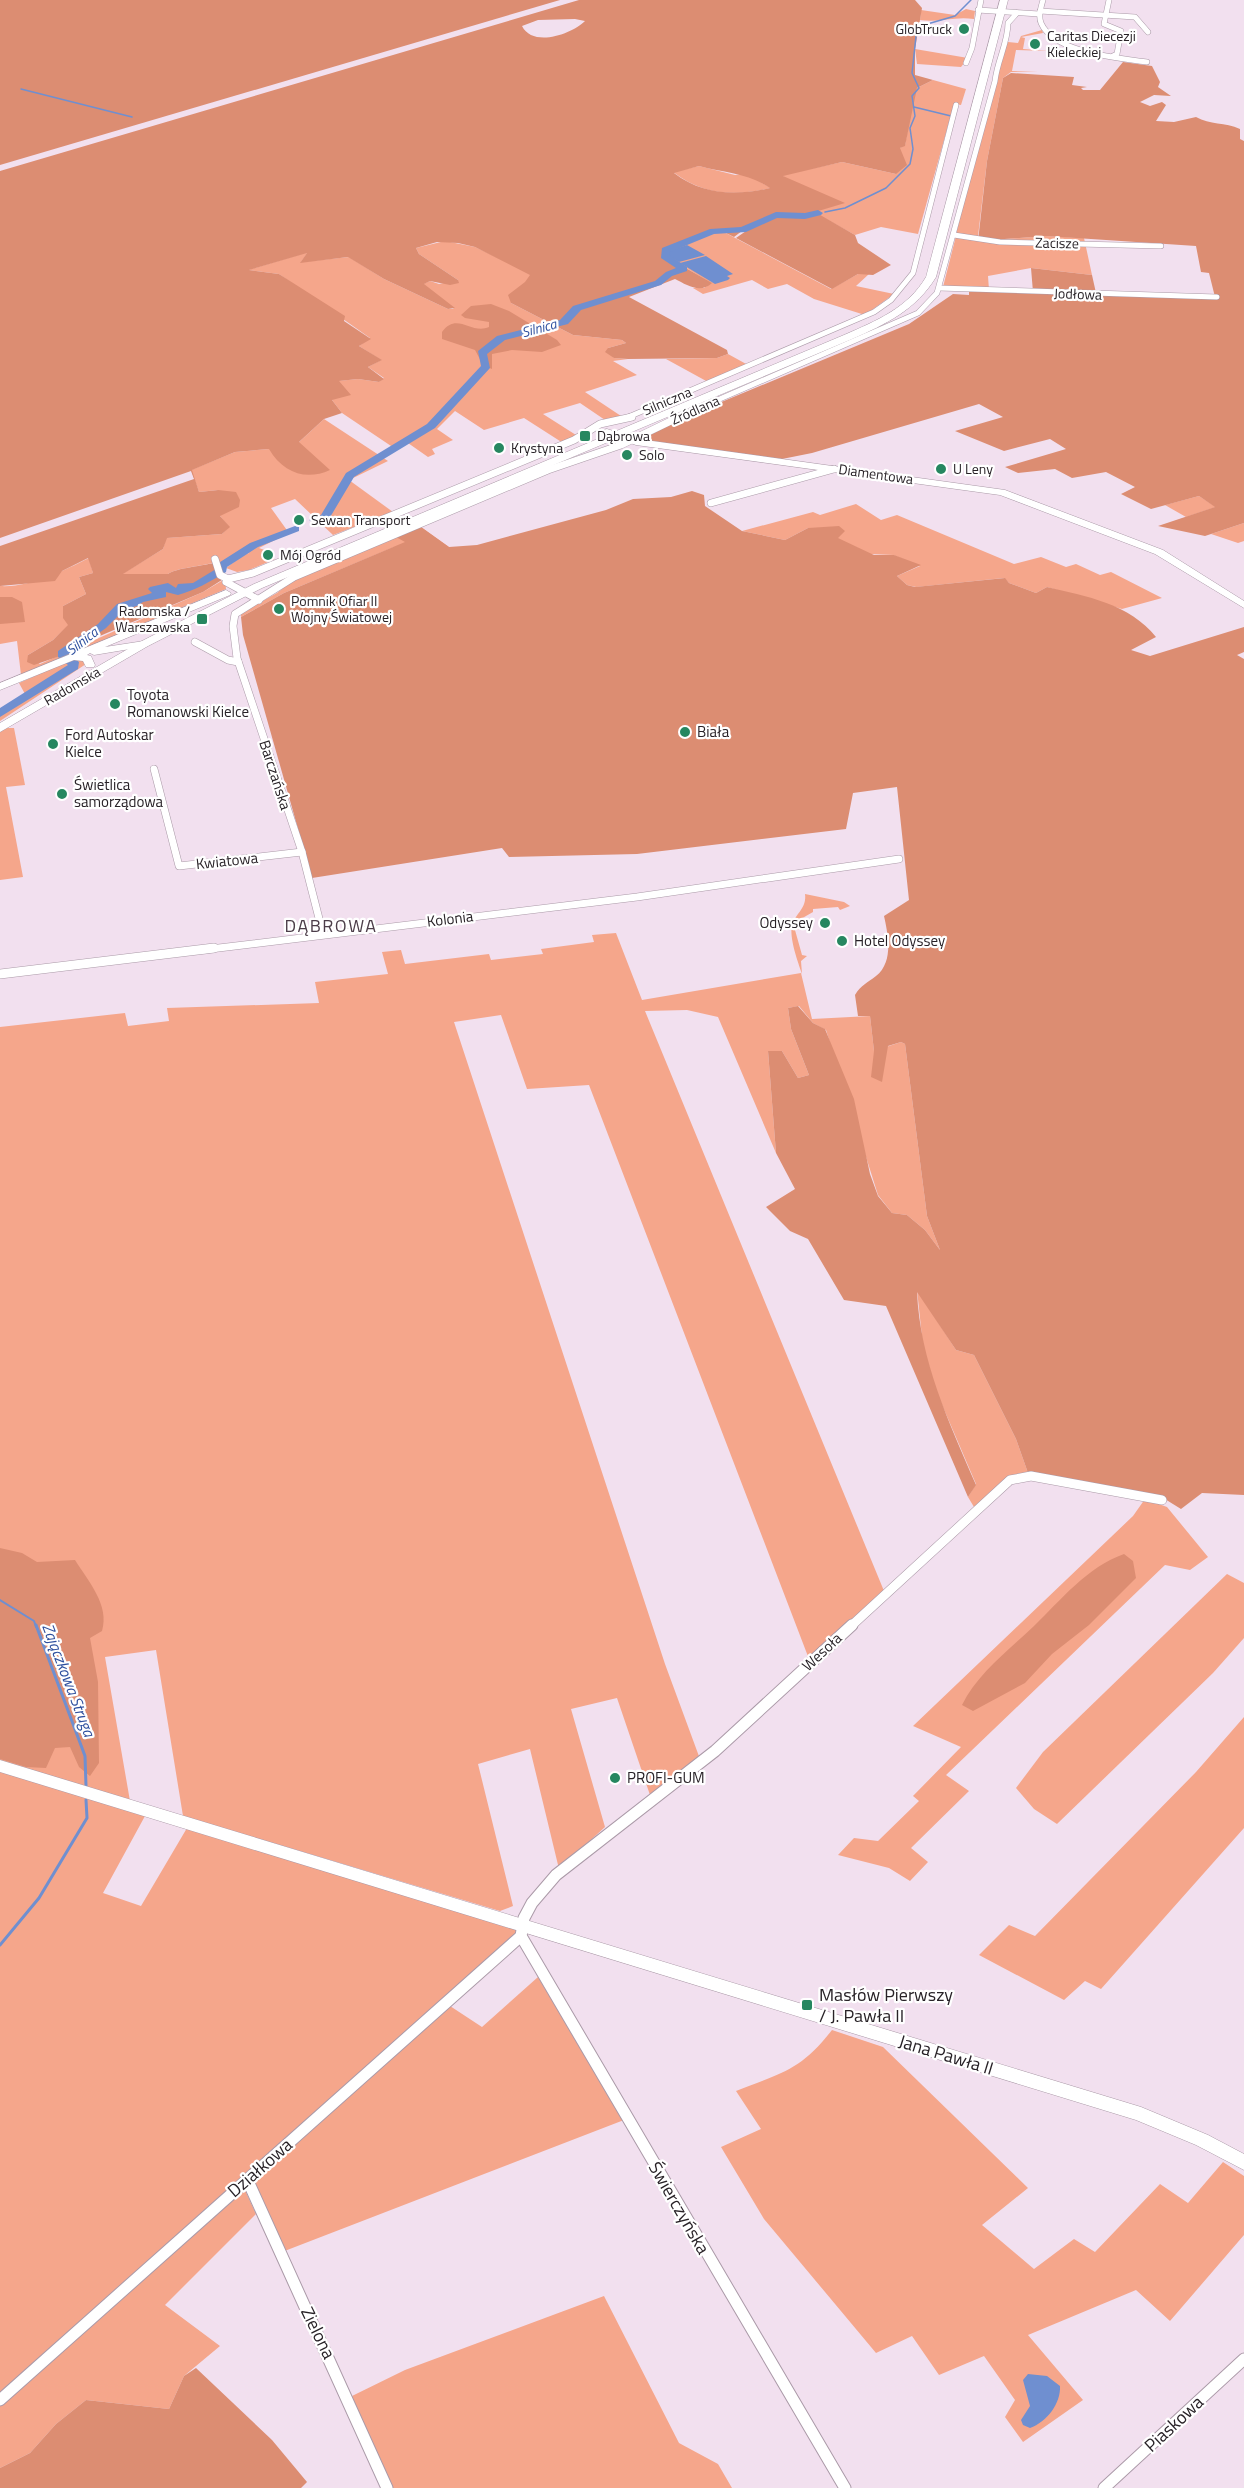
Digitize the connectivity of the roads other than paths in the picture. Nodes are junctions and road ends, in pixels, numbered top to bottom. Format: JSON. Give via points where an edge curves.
{"nodes":[{"id":1,"x":981,"y":0,"type":"edge"},
{"id":2,"x":996,"y":0,"type":"edge"},
{"id":3,"x":1004,"y":0,"type":"edge"},
{"id":4,"x":1043,"y":0,"type":"edge"},
{"id":5,"x":1109,"y":0,"type":"edge"},
{"id":6,"x":978,"y":10,"type":"junction"},
{"id":7,"x":997,"y":11,"type":"junction"},
{"id":8,"x":1017,"y":13,"type":"junction"},
{"id":9,"x":1040,"y":13,"type":"junction"},
{"id":10,"x":1106,"y":15,"type":"junction"},
{"id":11,"x":1148,"y":32,"type":"dead end"},
{"id":12,"x":1113,"y":56,"type":"junction"},
{"id":13,"x":1147,"y":62,"type":"dead end"},
{"id":14,"x":966,"y":63,"type":"dead end"},
{"id":15,"x":956,"y":105,"type":"dead end"},
{"id":16,"x":954,"y":235,"type":"junction"},
{"id":17,"x":1161,"y":246,"type":"dead end"},
{"id":18,"x":939,"y":288,"type":"junction"},
{"id":19,"x":1217,"y":297,"type":"dead end"},
{"id":20,"x":593,"y":427,"type":"junction"},
{"id":21,"x":611,"y":434,"type":"junction"},
{"id":22,"x":630,"y":441,"type":"junction"},
{"id":23,"x":834,"y":469,"type":"junction"},
{"id":24,"x":711,"y":503,"type":"dead end"},
{"id":25,"x":216,"y":562,"type":"dead end"},
{"id":26,"x":233,"y":590,"type":"junction"},
{"id":27,"x":259,"y":600,"type":"junction"},
{"id":28,"x":1244,"y":605,"type":"edge"},
{"id":29,"x":239,"y":612,"type":"joint"},
{"id":30,"x":195,"y":642,"type":"dead end"},
{"id":31,"x":144,"y":644,"type":"junction"},
{"id":32,"x":119,"y":648,"type":"junction"},
{"id":33,"x":76,"y":655,"type":"junction"},
{"id":34,"x":238,"y":662,"type":"junction"},
{"id":35,"x":90,"y":665,"type":"junction"},
{"id":36,"x":0,"y":687,"type":"edge"},
{"id":37,"x":0,"y":726,"type":"edge"},
{"id":38,"x":154,"y":769,"type":"dead end"},
{"id":39,"x":302,"y":852,"type":"junction"},
{"id":40,"x":898,"y":859,"type":"dead end"},
{"id":41,"x":323,"y":934,"type":"junction"},
{"id":42,"x":0,"y":974,"type":"edge"},
{"id":43,"x":1162,"y":1500,"type":"dead end"},
{"id":44,"x":0,"y":1766,"type":"edge"},
{"id":45,"x":515,"y":1927,"type":"junction"},
{"id":46,"x":1244,"y":2163,"type":"edge"},
{"id":47,"x":247,"y":2180,"type":"junction"},
{"id":48,"x":1244,"y":2359,"type":"edge"},
{"id":49,"x":0,"y":2400,"type":"edge"},
{"id":50,"x":387,"y":2488,"type":"edge"},
{"id":51,"x":845,"y":2488,"type":"edge"},
{"id":52,"x":1104,"y":2488,"type":"edge"}],
"edges":[{"from":1,"to":6,"type":"street"},
{"from":2,"to":7,"type":"main road"},
{"from":3,"to":7,"type":"main road"},
{"from":4,"to":9,"type":"street"},
{"from":5,"to":10,"type":"street"},
{"from":6,"to":7,"type":"street"},
{"from":6,"to":14,"type":"street","via":[[975,40]]},
{"from":7,"to":8,"type":"street"},
{"from":7,"to":21,"type":"main road","via":[[933,271],[917,298],[881,323]]},
{"from":8,"to":9,"type":"street"},
{"from":8,"to":16,"type":"street","name":"Źródlana","via":[[1008,22],[1008,36],[997,64]]},
{"from":9,"to":10,"type":"street"},
{"from":9,"to":12,"type":"street","via":[[1044,29],[1054,38],[1079,49]]},
{"from":10,"to":11,"type":"street","via":[[1137,18]]},
{"from":10,"to":12,"type":"street","via":[[1105,25],[1121,31],[1117,54]]},
{"from":12,"to":13,"type":"street"},
{"from":15,"to":20,"type":"street","name":"Silniczna","via":[[913,273],[891,300],[841,327],[631,417]]},
{"from":16,"to":17,"type":"street","name":"Zacisze","via":[[1000,242]]},
{"from":16,"to":18,"type":"street","name":"Źródlana"},
{"from":18,"to":19,"type":"street","name":"Jodłowa"},
{"from":18,"to":22,"type":"street","name":"Źródlana","via":[[927,306],[907,320],[686,413]]},
{"from":20,"to":21,"type":"street","name":"Diamentowa"},
{"from":20,"to":26,"type":"street","name":"Silniczna","via":[[574,440],[253,573]]},
{"from":21,"to":22,"type":"street","name":"Diamentowa"},
{"from":21,"to":26,"type":"main road"},
{"from":22,"to":23,"type":"street","name":"Diamentowa"},
{"from":22,"to":27,"type":"street","name":"Źródlana","via":[[548,470],[299,575]]},
{"from":23,"to":24,"type":"street"},
{"from":23,"to":28,"type":"street","name":"Diamentowa","via":[[1012,495],[1159,552]]},
{"from":25,"to":26,"type":"street","via":[[220,575]]},
{"from":26,"to":27,"type":"street"},
{"from":26,"to":31,"type":"main road","name":"Radomska"},
{"from":26,"to":32,"type":"main road","name":"Radomska"},
{"from":26,"to":33,"type":"street"},
{"from":27,"to":29,"type":"street","name":"Źródlana"},
{"from":29,"to":34,"type":"street","name":"Barczańska","via":[[233,626]]},
{"from":30,"to":34,"type":"street"},
{"from":31,"to":32,"type":"street"},
{"from":31,"to":37,"type":"main road","name":"Radomska"},
{"from":32,"to":33,"type":"street"},
{"from":32,"to":35,"type":"main road","name":"Radomska"},
{"from":33,"to":35,"type":"street","via":[[87,658]]},
{"from":33,"to":36,"type":"street"},
{"from":34,"to":39,"type":"street","name":"Barczańska"},
{"from":35,"to":37,"type":"main road","name":"Radomska"},
{"from":38,"to":39,"type":"street","name":"Kwiatowa","via":[[179,866]]},
{"from":39,"to":41,"type":"street","name":"Barczańska"},
{"from":40,"to":41,"type":"street","name":"Kolonia","via":[[724,886]]},
{"from":41,"to":42,"type":"street","name":"Kolonia"},
{"from":43,"to":45,"type":"street","name":"Wesoła","via":[[1031,1476],[1011,1480],[714,1751],[556,1875],[539,1891]]},
{"from":44,"to":45,"type":"street","name":"Jana Pawła II"},
{"from":45,"to":46,"type":"street","name":"Jana Pawła II","via":[[1141,2114]]},
{"from":45,"to":47,"type":"street","name":"Działkowa"},
{"from":45,"to":51,"type":"street","name":"Świerczyńska"},
{"from":47,"to":49,"type":"street","name":"Działkowa"},
{"from":47,"to":50,"type":"street","name":"Zielona"},
{"from":48,"to":52,"type":"street","name":"Piaskowa"}]}
